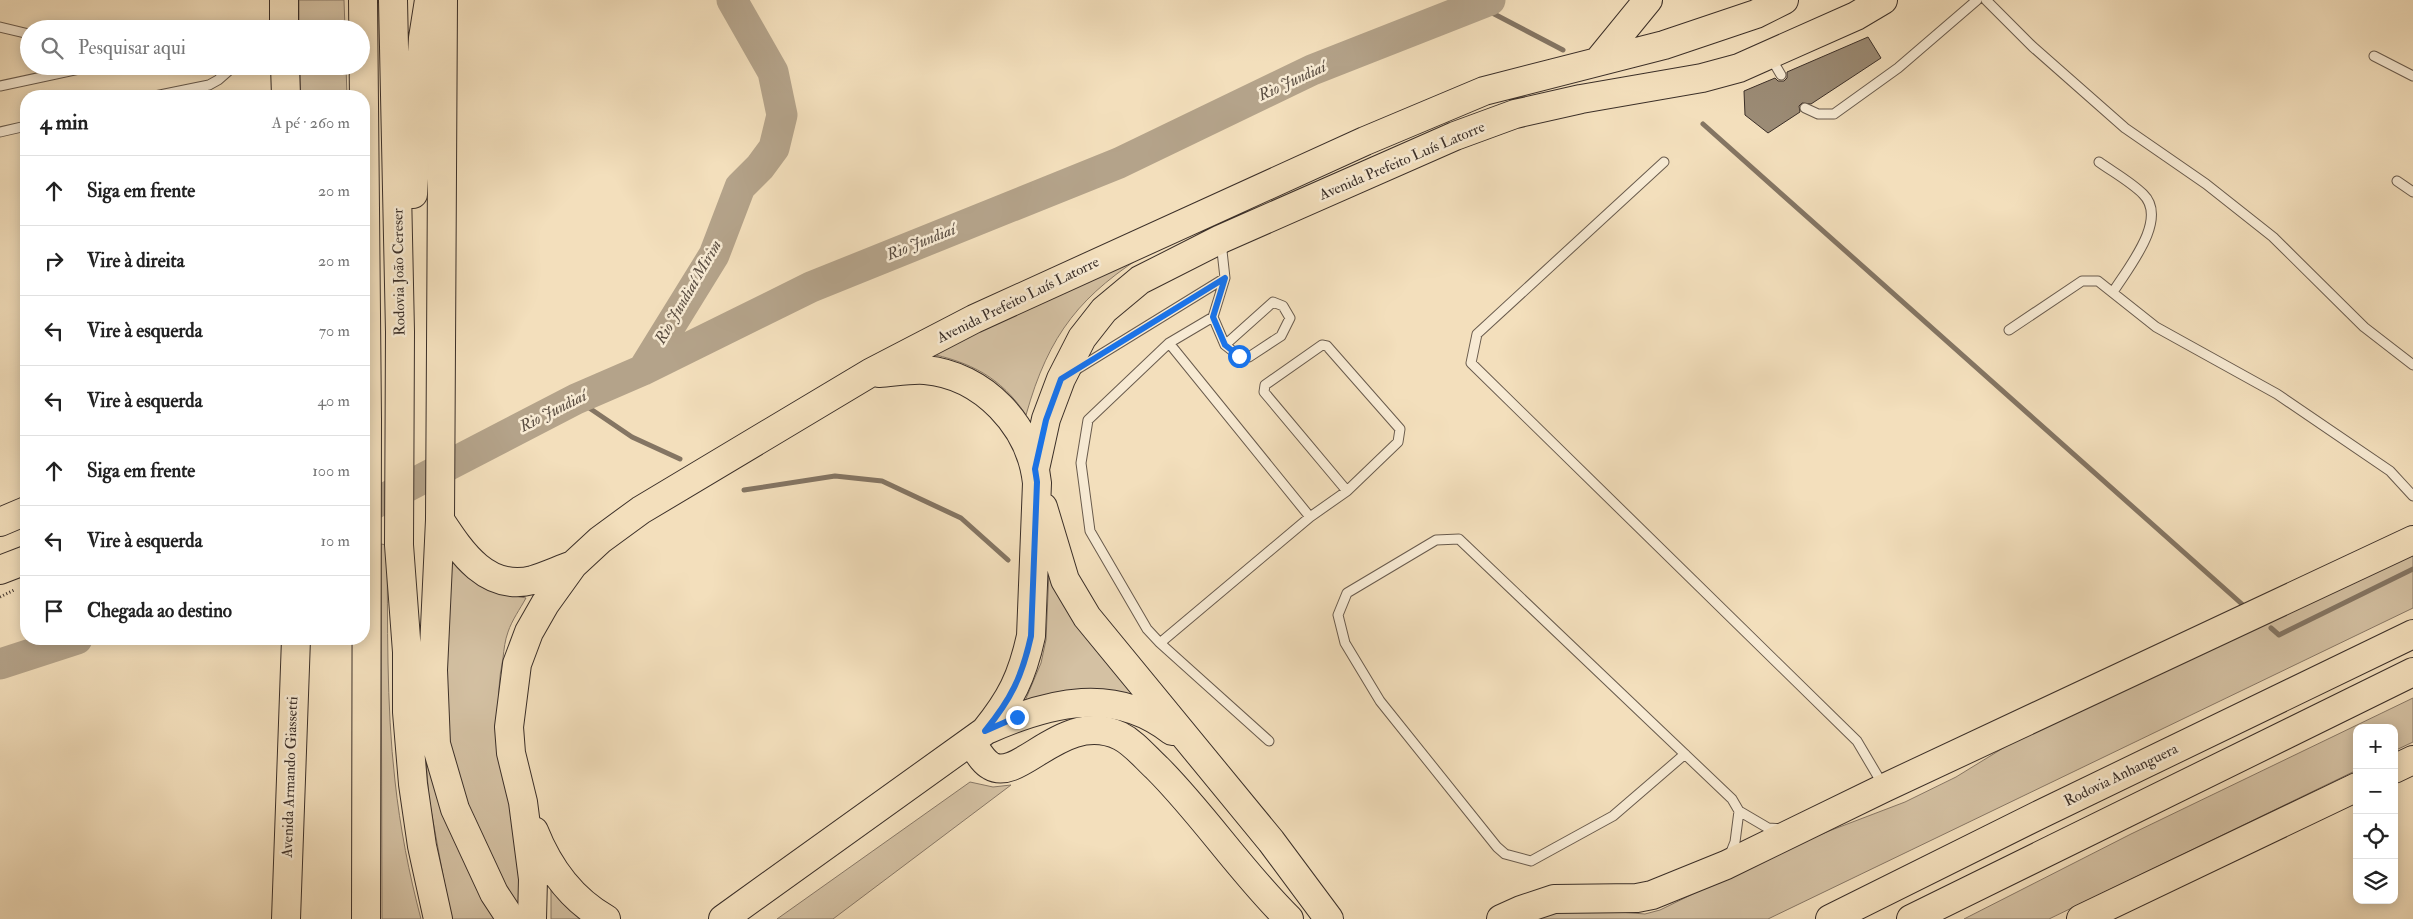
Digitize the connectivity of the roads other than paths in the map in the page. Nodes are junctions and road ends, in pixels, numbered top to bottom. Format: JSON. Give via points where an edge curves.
{"nodes":[{"id":1,"x":284,"y":0,"type":"edge"},
{"id":2,"x":363,"y":0,"type":"edge"},
{"id":3,"x":393,"y":0,"type":"edge"},
{"id":4,"x":430,"y":0,"type":"edge"},
{"id":5,"x":443,"y":0,"type":"edge"},
{"id":6,"x":1648,"y":0,"type":"edge"},
{"id":7,"x":1784,"y":0,"type":"edge"},
{"id":8,"x":1864,"y":0,"type":"edge"},
{"id":9,"x":1883,"y":0,"type":"edge"},
{"id":10,"x":1977,"y":0,"type":"edge"},
{"id":11,"x":1986,"y":0,"type":"edge"},
{"id":12,"x":284,"y":20,"type":"edge"},
{"id":13,"x":363,"y":20,"type":"edge"},
{"id":14,"x":1,"y":28,"type":"edge"},
{"id":15,"x":20,"y":32,"type":"edge"},
{"id":16,"x":1814,"y":34,"type":"junction"},
{"id":17,"x":2374,"y":56,"type":"dead end"},
{"id":18,"x":1599,"y":60,"type":"junction"},
{"id":19,"x":51,"y":75,"type":"edge"},
{"id":20,"x":224,"y":75,"type":"edge"},
{"id":21,"x":285,"y":75,"type":"edge"},
{"id":22,"x":364,"y":75,"type":"edge"},
{"id":23,"x":2413,"y":76,"type":"edge"},
{"id":24,"x":0,"y":86,"type":"edge"},
{"id":25,"x":184,"y":90,"type":"edge"},
{"id":26,"x":286,"y":90,"type":"edge"},
{"id":27,"x":364,"y":90,"type":"edge"},
{"id":28,"x":1805,"y":108,"type":"dead end"},
{"id":29,"x":20,"y":127,"type":"edge"},
{"id":30,"x":0,"y":132,"type":"edge"},
{"id":31,"x":1664,"y":162,"type":"dead end"},
{"id":32,"x":2099,"y":162,"type":"dead end"},
{"id":33,"x":2397,"y":181,"type":"dead end"},
{"id":34,"x":2413,"y":192,"type":"edge"},
{"id":35,"x":1221,"y":239,"type":"junction"},
{"id":36,"x":1225,"y":278,"type":"junction"},
{"id":37,"x":2113,"y":292,"type":"junction"},
{"id":38,"x":1213,"y":317,"type":"junction"},
{"id":39,"x":2009,"y":330,"type":"dead end"},
{"id":40,"x":400,"y":332,"type":"junction"},
{"id":41,"x":1169,"y":342,"type":"junction"},
{"id":42,"x":1225,"y":345,"type":"junction"},
{"id":43,"x":2413,"y":365,"type":"edge"},
{"id":44,"x":870,"y":373,"type":"junction"},
{"id":45,"x":1061,"y":379,"type":"junction"},
{"id":46,"x":1036,"y":476,"type":"junction"},
{"id":47,"x":1347,"y":491,"type":"junction"},
{"id":48,"x":2413,"y":495,"type":"edge"},
{"id":49,"x":1310,"y":517,"type":"junction"},
{"id":50,"x":440,"y":520,"type":"junction"},
{"id":51,"x":2413,"y":540,"type":"edge"},
{"id":52,"x":20,"y":562,"type":"edge"},
{"id":53,"x":572,"y":565,"type":"junction"},
{"id":54,"x":0,"y":570,"type":"edge"},
{"id":55,"x":2413,"y":624,"type":"edge"},
{"id":56,"x":2413,"y":634,"type":"edge"},
{"id":57,"x":1160,"y":643,"type":"junction"},
{"id":58,"x":296,"y":645,"type":"edge"},
{"id":59,"x":366,"y":645,"type":"edge"},
{"id":60,"x":2413,"y":672,"type":"edge"},
{"id":61,"x":2324,"y":678,"type":"junction"},
{"id":62,"x":978,"y":737,"type":"junction"},
{"id":63,"x":1269,"y":741,"type":"dead end"},
{"id":64,"x":1196,"y":749,"type":"junction"},
{"id":65,"x":1685,"y":754,"type":"junction"},
{"id":66,"x":2413,"y":760,"type":"edge"},
{"id":67,"x":2398,"y":767,"type":"edge"},
{"id":68,"x":1884,"y":788,"type":"junction"},
{"id":69,"x":2353,"y":789,"type":"edge"},
{"id":70,"x":523,"y":802,"type":"junction"},
{"id":71,"x":1739,"y":811,"type":"junction"},
{"id":72,"x":1800,"y":830,"type":"junction"},
{"id":73,"x":1726,"y":865,"type":"junction"},
{"id":74,"x":286,"y":918,"type":"edge"},
{"id":75,"x":722,"y":918,"type":"edge"},
{"id":76,"x":366,"y":919,"type":"edge"},
{"id":77,"x":438,"y":919,"type":"edge"},
{"id":78,"x":511,"y":919,"type":"edge"},
{"id":79,"x":532,"y":919,"type":"edge"},
{"id":80,"x":606,"y":919,"type":"edge"},
{"id":81,"x":1289,"y":919,"type":"edge"},
{"id":82,"x":1329,"y":919,"type":"edge"},
{"id":83,"x":1501,"y":919,"type":"edge"},
{"id":84,"x":1830,"y":919,"type":"edge"},
{"id":85,"x":1911,"y":919,"type":"edge"},
{"id":86,"x":2081,"y":919,"type":"edge"}],
"edges":[{"from":1,"to":12,"type":"main road"},
{"from":2,"to":13,"type":"main road"},
{"from":3,"to":40,"type":"main road","name":"Rodovia João Cereser"},
{"from":4,"to":40,"type":"main road","via":[[423,38]]},
{"from":5,"to":50,"type":"main road"},
{"from":6,"to":18,"type":"main road"},
{"from":7,"to":18,"type":"main road","name":"Avenida Prefeito Luís Latorre","via":[[1714,29]]},
{"from":8,"to":16,"type":"main road"},
{"from":9,"to":16,"type":"main road","name":"Avenida Prefeito Luís Latorre"},
{"from":10,"to":28,"type":"lane","via":[[1898,68],[1834,114],[1818,114]]},
{"from":11,"to":43,"type":"lane","via":[[2033,47],[2125,128],[2206,184],[2273,237],[2364,327]]},
{"from":14,"to":15,"type":"lane"},
{"from":16,"to":35,"type":"main road","name":"Avenida Prefeito Luís Latorre","via":[[1775,65],[1739,68],[1515,114],[1455,136]]},
{"from":17,"to":23,"type":"lane"},
{"from":18,"to":44,"type":"main road","name":"Avenida Prefeito Luís Latorre","via":[[1484,91],[1365,141],[983,315]]},
{"from":19,"to":24,"type":"lane"},
{"from":20,"to":25,"type":"lane","via":[[209,85]]},
{"from":21,"to":26,"type":"main road"},
{"from":22,"to":27,"type":"main road"},
{"from":29,"to":30,"type":"lane"},
{"from":31,"to":68,"type":"lane","via":[[1476,334],[1471,363],[1857,741]]},
{"from":32,"to":37,"type":"lane","via":[[2144,194],[2153,209],[2153,220],[2145,239]]},
{"from":33,"to":34,"type":"lane"},
{"from":35,"to":36,"type":"lane"},
{"from":35,"to":45,"type":"main road","name":"Avenida Prefeito Luís Latorre","via":[[1140,280],[1104,310],[1082,338]]},
{"from":36,"to":38,"type":"lane"},
{"from":36,"to":45,"type":"lane"},
{"from":37,"to":39,"type":"lane","via":[[2098,280],[2082,281]]},
{"from":37,"to":48,"type":"lane","via":[[2156,327],[2276,394],[2382,466]]},
{"from":38,"to":41,"type":"lane"},
{"from":38,"to":42,"type":"lane"},
{"from":40,"to":77,"type":"main road","name":"Rodovia João Cereser","via":[[399,545],[407,652],[407,712],[422,846]]},
{"from":41,"to":49,"type":"lane"},
{"from":41,"to":57,"type":"lane","via":[[1088,420],[1081,463],[1090,531],[1147,629]]},
{"from":42,"to":42,"type":"lane","via":[[1239,356],[1250,357],[1281,336],[1290,318],[1282,306],[1273,302]]},
{"from":44,"to":46,"type":"main road","via":[[926,370],[978,388],[996,400],[1011,418]]},
{"from":44,"to":53,"type":"main road","name":"Avenida Prefeito Luís Latorre","via":[[641,510]]},
{"from":45,"to":46,"type":"main road","name":"Avenida Prefeito Luís Latorre","via":[[1046,420]]},
{"from":46,"to":62,"type":"main road","name":"Avenida Prefeito Luís Latorre","via":[[1031,636],[1026,660],[1007,704]]},
{"from":46,"to":64,"type":"main road","via":[[1059,564],[1075,598],[1087,617]]},
{"from":47,"to":47,"type":"lane","via":[[1264,392],[1265,385],[1322,344],[1400,429],[1398,442]]},
{"from":47,"to":49,"type":"lane"},
{"from":49,"to":57,"type":"lane"},
{"from":50,"to":53,"type":"main road","via":[[466,557],[479,569],[498,579],[532,580]]},
{"from":50,"to":78,"type":"main road","via":[[433,670],[436,744],[455,808],[471,846]]},
{"from":51,"to":68,"type":"main road"},
{"from":52,"to":54,"type":"main road"},
{"from":53,"to":70,"type":"main road","via":[[529,632],[517,664],[510,728],[511,753]]},
{"from":55,"to":61,"type":"main road"},
{"from":56,"to":61,"type":"main road","name":"Rodovia Anhanguera"},
{"from":57,"to":63,"type":"lane"},
{"from":58,"to":74,"type":"main road","name":"Avenida Armando Giassetti"},
{"from":59,"to":76,"type":"main road"},
{"from":60,"to":85,"type":"main road"},
{"from":61,"to":84,"type":"main road","name":"Rodovia Anhanguera"},
{"from":62,"to":64,"type":"main road","via":[[1017,717],[1077,702],[1127,708],[1147,714]]},
{"from":62,"to":75,"type":"main road"},
{"from":62,"to":81,"type":"main road","via":[[990,766],[1002,769],[1015,766],[1063,736],[1084,729],[1101,729],[1120,736],[1135,746],[1178,789]]},
{"from":64,"to":82,"type":"main road"},
{"from":65,"to":65,"type":"lane","via":[[1460,538],[1436,540],[1347,592],[1338,615],[1346,642],[1380,701],[1459,802],[1505,854],[1531,861],[1613,816]]},
{"from":65,"to":71,"type":"lane","via":[[1732,799]]},
{"from":66,"to":67,"type":"main road"},
{"from":68,"to":72,"type":"main road"},
{"from":69,"to":86,"type":"main road"},
{"from":70,"to":79,"type":"main road","via":[[532,880]]},
{"from":70,"to":80,"type":"main road","via":[[542,851],[566,888],[587,908]]},
{"from":71,"to":72,"type":"lane","via":[[1768,828]]},
{"from":71,"to":73,"type":"lane","via":[[1735,842]]},
{"from":72,"to":73,"type":"main road"},
{"from":73,"to":83,"type":"main road","via":[[1652,896],[1554,899]]}]}
